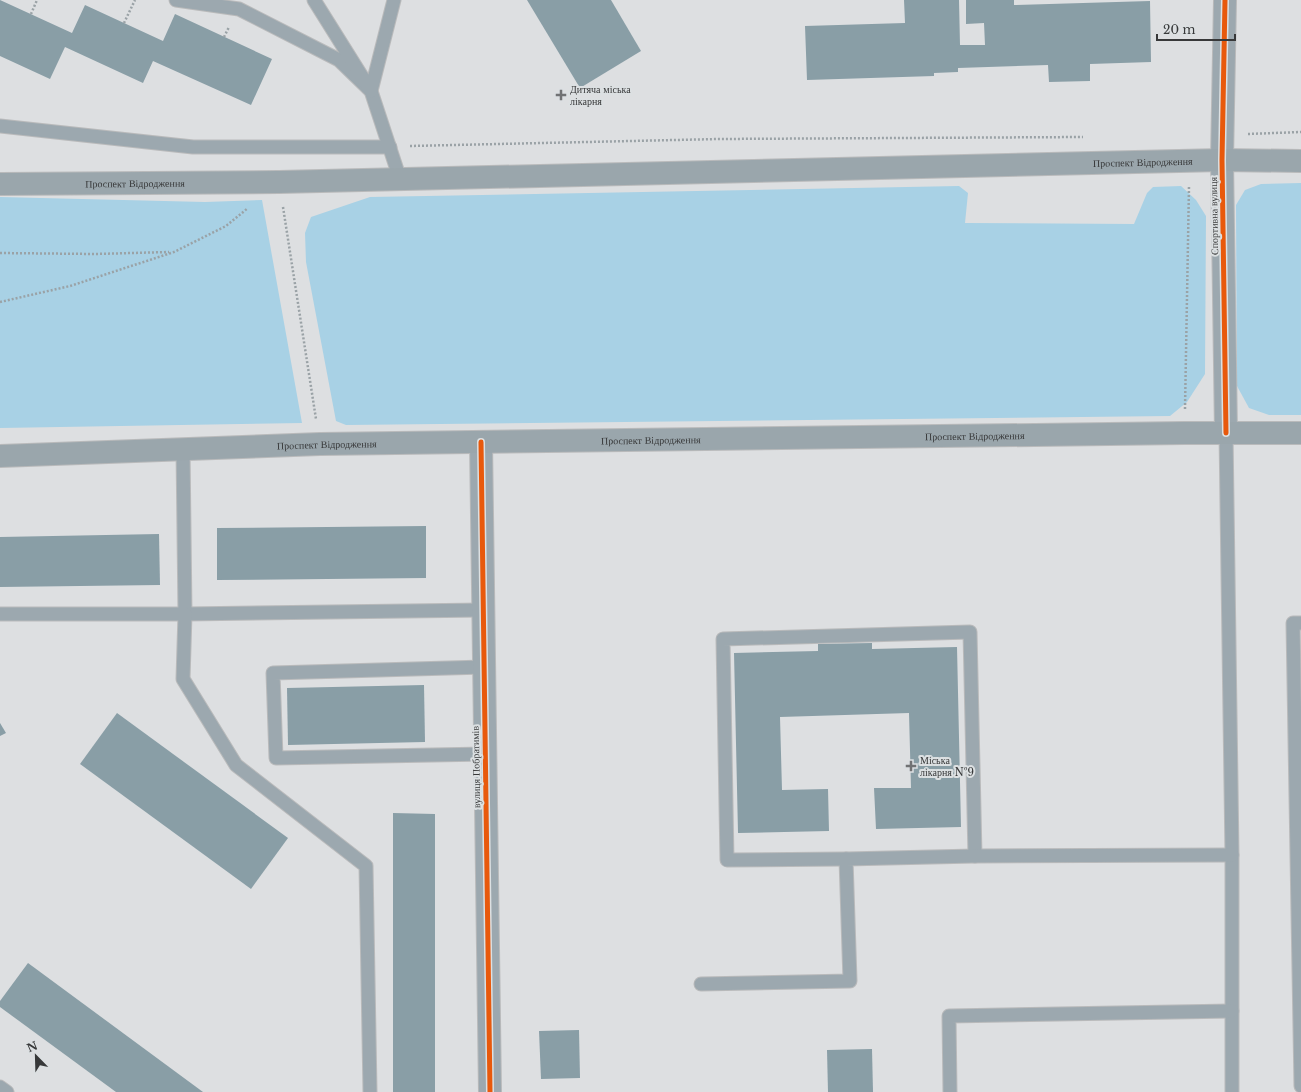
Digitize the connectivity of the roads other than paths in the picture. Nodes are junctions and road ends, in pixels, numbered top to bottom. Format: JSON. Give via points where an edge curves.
{"nodes":[{"id":1,"x":176,"y":0,"type":"edge"},
{"id":2,"x":314,"y":0,"type":"edge"},
{"id":3,"x":394,"y":0,"type":"edge"},
{"id":4,"x":1225,"y":0,"type":"edge"},
{"id":5,"x":371,"y":91,"type":"junction"},
{"id":6,"x":0,"y":126,"type":"edge"},
{"id":7,"x":390,"y":147,"type":"junction"},
{"id":8,"x":1222,"y":160,"type":"junction"},
{"id":9,"x":1301,"y":161,"type":"edge"},
{"id":10,"x":400,"y":179,"type":"junction"},
{"id":11,"x":0,"y":184,"type":"edge"},
{"id":12,"x":1226,"y":433,"type":"junction"},
{"id":13,"x":1301,"y":433,"type":"edge"},
{"id":14,"x":481,"y":442,"type":"junction"},
{"id":15,"x":183,"y":449,"type":"junction"},
{"id":16,"x":0,"y":456,"type":"edge"},
{"id":17,"x":483,"y":610,"type":"junction"},
{"id":18,"x":0,"y":614,"type":"edge"},
{"id":19,"x":185,"y":614,"type":"junction"},
{"id":20,"x":1301,"y":623,"type":"edge"},
{"id":21,"x":484,"y":667,"type":"junction"},
{"id":22,"x":485,"y":754,"type":"junction"},
{"id":23,"x":1298,"y":783,"type":"edge"},
{"id":24,"x":1232,"y":855,"type":"junction"},
{"id":25,"x":975,"y":856,"type":"junction"},
{"id":26,"x":846,"y":859,"type":"junction"},
{"id":27,"x":701,"y":984,"type":"dead end"},
{"id":28,"x":1232,"y":1011,"type":"junction"},
{"id":29,"x":1301,"y":1064,"type":"edge"},
{"id":30,"x":1301,"y":1086,"type":"edge"},
{"id":31,"x":0,"y":1087,"type":"edge"},
{"id":32,"x":7,"y":1092,"type":"edge"},
{"id":33,"x":370,"y":1092,"type":"edge"},
{"id":34,"x":490,"y":1092,"type":"edge"},
{"id":35,"x":950,"y":1092,"type":"edge"},
{"id":36,"x":1232,"y":1092,"type":"edge"}],
"edges":[{"from":1,"to":5,"type":"lane","via":[[239,9],[338,60]]},
{"from":2,"to":5,"type":"lane"},
{"from":3,"to":5,"type":"lane"},
{"from":4,"to":8,"type":"street","name":"Спортивна вулиця"},
{"from":5,"to":7,"type":"lane"},
{"from":6,"to":7,"type":"lane","via":[[193,147]]},
{"from":7,"to":10,"type":"lane"},
{"from":8,"to":9,"type":"main road","name":"Проспект Відродження"},
{"from":8,"to":10,"type":"main road","name":"Проспект Відродження"},
{"from":8,"to":12,"type":"street","name":"Спортивна вулиця"},
{"from":10,"to":11,"type":"main road","name":"Проспект Відродження"},
{"from":12,"to":13,"type":"main road","name":"Проспект Відродження"},
{"from":12,"to":14,"type":"main road","name":"Проспект Відродження"},
{"from":12,"to":24,"type":"lane"},
{"from":14,"to":15,"type":"main road","name":"Проспект Відродження"},
{"from":14,"to":17,"type":"street","name":"вулиця Побратимів"},
{"from":15,"to":16,"type":"main road","name":"Проспект Відродження"},
{"from":15,"to":19,"type":"lane"},
{"from":17,"to":19,"type":"lane"},
{"from":17,"to":21,"type":"street","name":"вулиця Побратимів"},
{"from":18,"to":19,"type":"lane"},
{"from":19,"to":33,"type":"lane","via":[[183,679],[236,765],[366,866]]},
{"from":20,"to":23,"type":"lane","via":[[1293,623]]},
{"from":21,"to":22,"type":"street","name":"вулиця Побратимів"},
{"from":21,"to":22,"type":"lane","via":[[273,672],[276,758]]},
{"from":22,"to":34,"type":"street","name":"вулиця Побратимів"},
{"from":23,"to":29,"type":"lane"},
{"from":24,"to":25,"type":"lane"},
{"from":24,"to":28,"type":"lane"},
{"from":25,"to":26,"type":"lane"},
{"from":25,"to":26,"type":"lane","via":[[970,632],[723,639],[727,860]]},
{"from":26,"to":27,"type":"lane","via":[[850,981]]},
{"from":28,"to":35,"type":"lane","via":[[948,1016]]},
{"from":28,"to":36,"type":"lane"},
{"from":29,"to":30,"type":"lane"},
{"from":31,"to":32,"type":"lane"}]}
